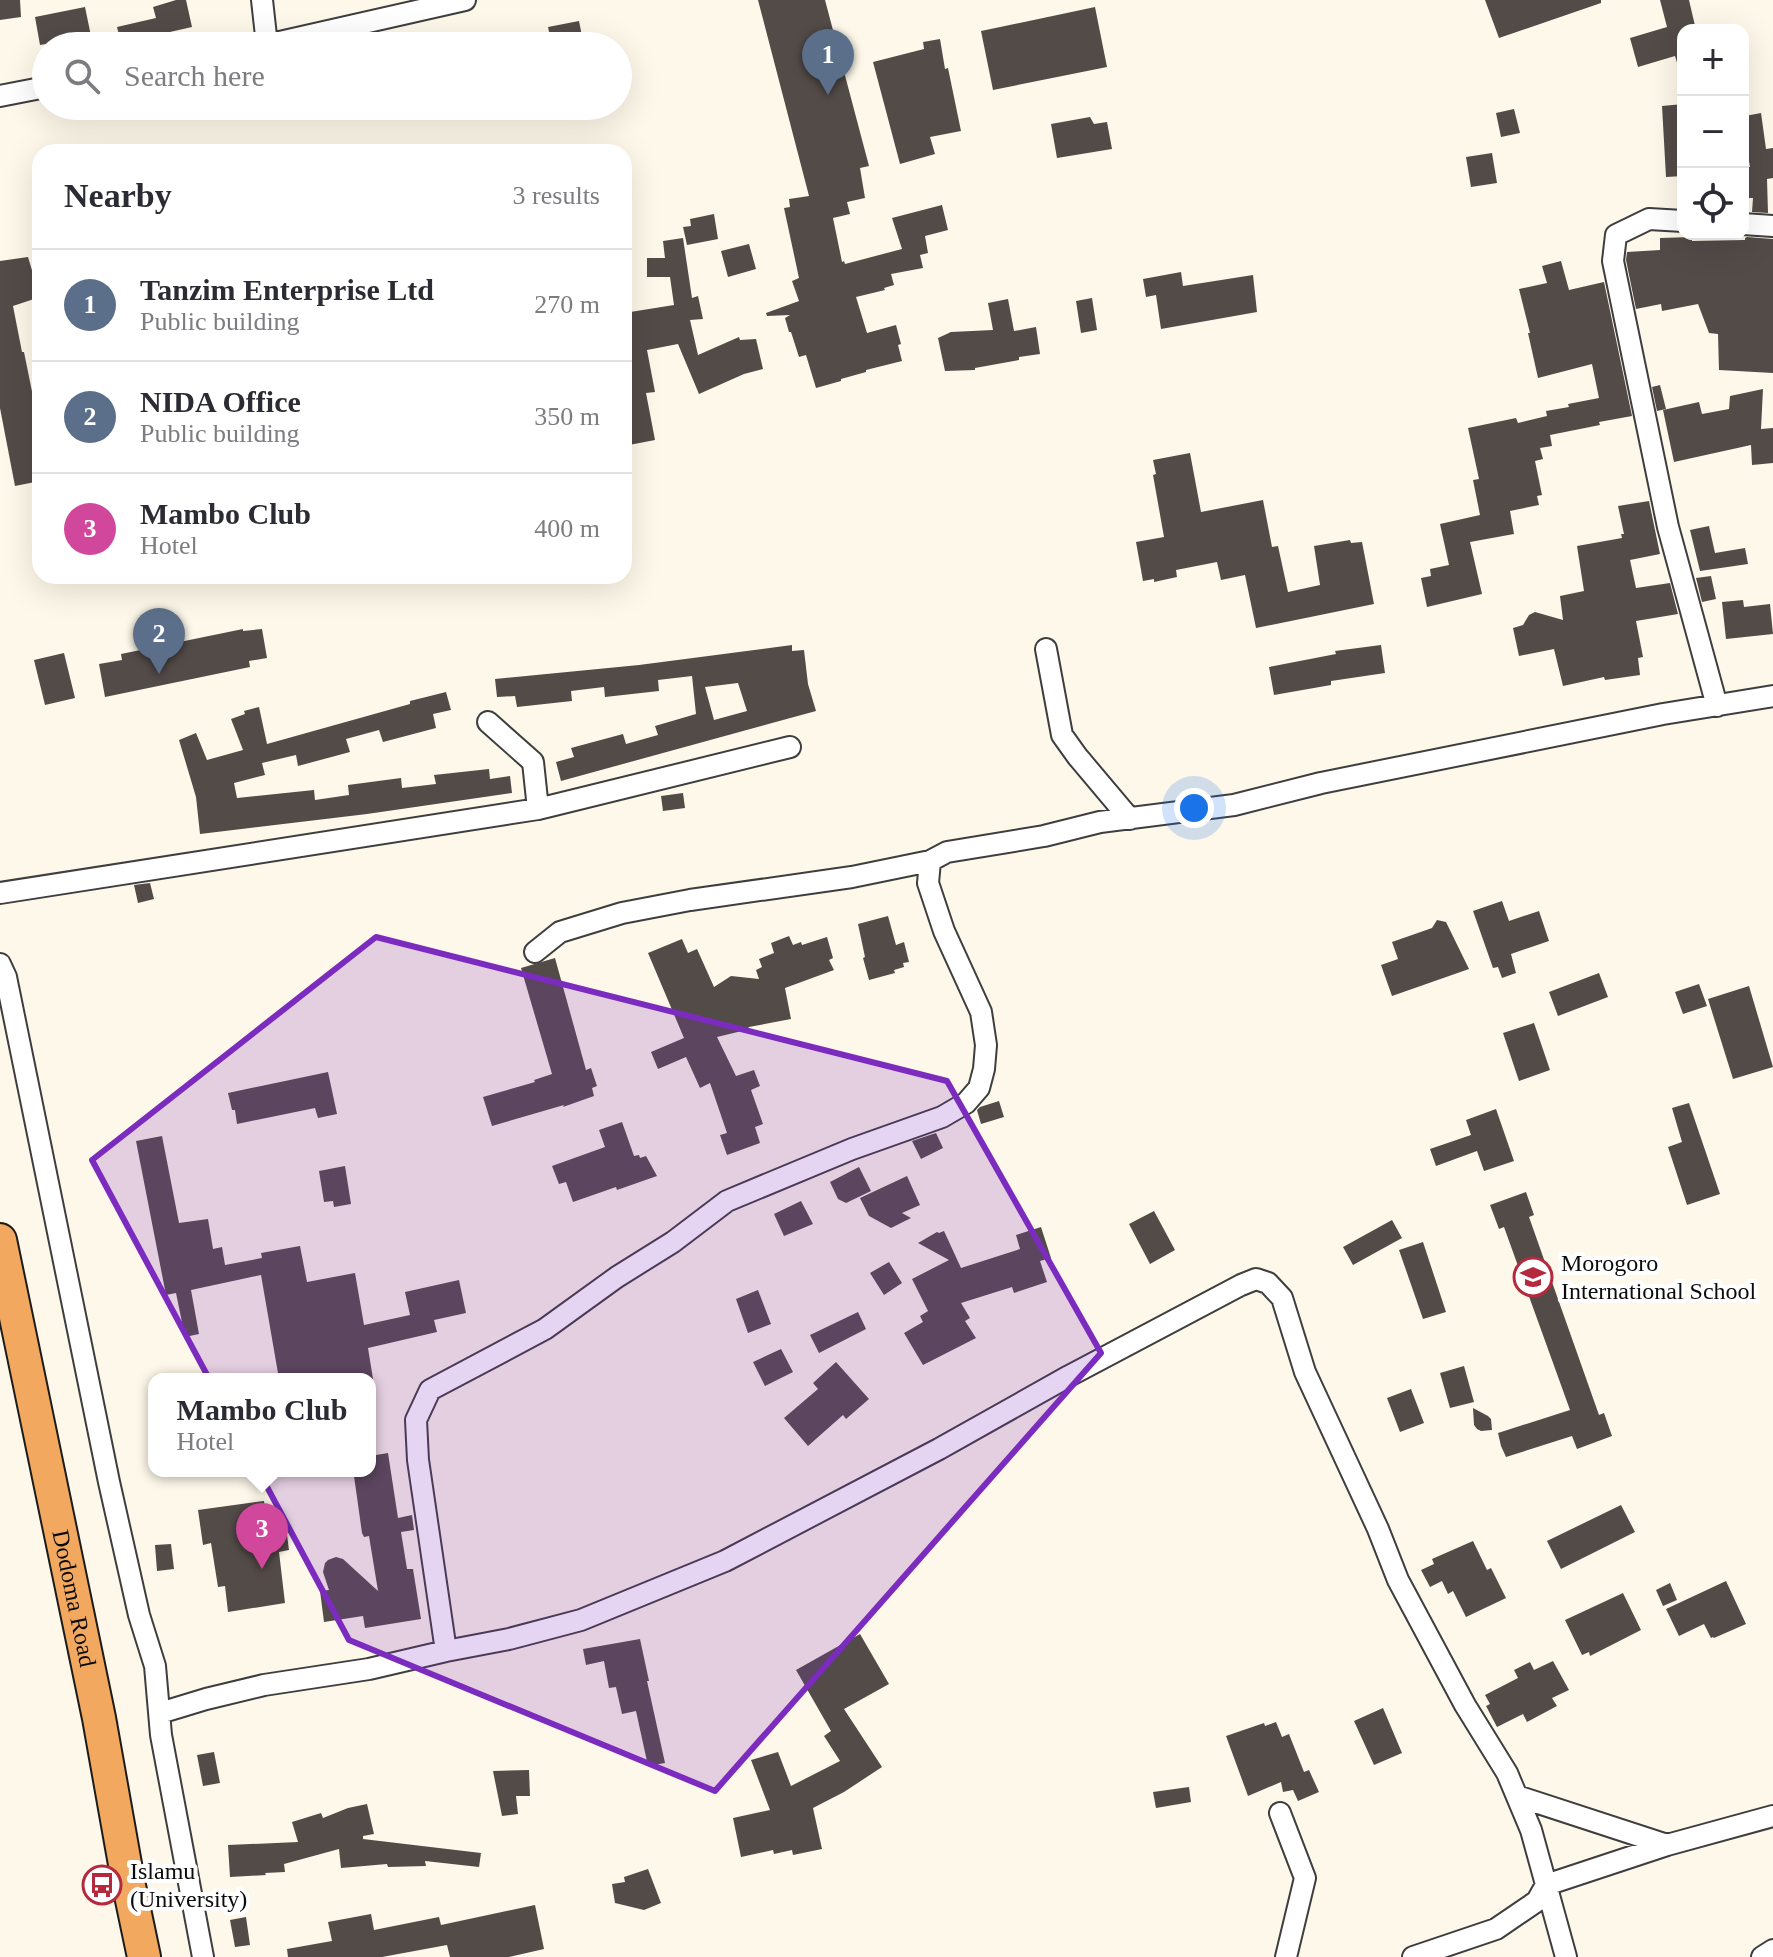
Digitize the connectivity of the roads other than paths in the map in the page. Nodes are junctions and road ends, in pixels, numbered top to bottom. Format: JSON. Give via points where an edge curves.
{"nodes":[{"id":1,"x":262,"y":0,"type":"edge"},
{"id":2,"x":465,"y":0,"type":"edge"},
{"id":3,"x":263,"y":32,"type":"edge"},
{"id":4,"x":325,"y":32,"type":"edge"},
{"id":5,"x":32,"y":90,"type":"edge"},
{"id":6,"x":0,"y":96,"type":"edge"},
{"id":7,"x":1677,"y":221,"type":"edge"},
{"id":8,"x":1749,"y":224,"type":"edge"},
{"id":9,"x":1773,"y":226,"type":"edge"},
{"id":10,"x":1046,"y":649,"type":"dead end"},
{"id":11,"x":1773,"y":696,"type":"edge"},
{"id":12,"x":1717,"y":706,"type":"junction"},
{"id":13,"x":488,"y":722,"type":"dead end"},
{"id":14,"x":790,"y":747,"type":"dead end"},
{"id":15,"x":538,"y":809,"type":"junction"},
{"id":16,"x":1130,"y":819,"type":"junction"},
{"id":17,"x":930,"y":861,"type":"junction"},
{"id":18,"x":0,"y":893,"type":"edge"},
{"id":19,"x":535,"y":952,"type":"dead end"},
{"id":20,"x":0,"y":964,"type":"edge"},
{"id":21,"x":0,"y":1240,"type":"edge"},
{"id":22,"x":446,"y":1651,"type":"junction"},
{"id":23,"x":160,"y":1713,"type":"junction"},
{"id":24,"x":1517,"y":1796,"type":"junction"},
{"id":25,"x":1280,"y":1813,"type":"dead end"},
{"id":26,"x":1773,"y":1816,"type":"edge"},
{"id":27,"x":1667,"y":1845,"type":"junction"},
{"id":28,"x":1546,"y":1885,"type":"junction"},
{"id":29,"x":1773,"y":1950,"type":"edge"},
{"id":30,"x":144,"y":1957,"type":"edge"},
{"id":31,"x":203,"y":1957,"type":"edge"},
{"id":32,"x":1286,"y":1957,"type":"edge"},
{"id":33,"x":1413,"y":1957,"type":"edge"},
{"id":34,"x":1566,"y":1957,"type":"edge"},
{"id":35,"x":1762,"y":1957,"type":"edge"}],
"edges":[{"from":1,"to":3,"type":"street"},
{"from":2,"to":4,"type":"street"},
{"from":5,"to":6,"type":"street"},
{"from":7,"to":12,"type":"street","via":[[1649,219],[1616,235],[1613,261],[1668,527]]},
{"from":8,"to":9,"type":"street"},
{"from":10,"to":16,"type":"street","via":[[1062,735]]},
{"from":11,"to":12,"type":"street"},
{"from":12,"to":16,"type":"street","via":[[1321,783],[1234,805]]},
{"from":13,"to":15,"type":"street","via":[[533,762]]},
{"from":14,"to":15,"type":"street"},
{"from":15,"to":18,"type":"street"},
{"from":16,"to":17,"type":"street","via":[[947,852]]},
{"from":17,"to":19,"type":"street","via":[[622,913],[560,932]]},
{"from":17,"to":22,"type":"street","via":[[928,883],[944,931],[981,1012],[986,1045],[979,1088],[942,1117],[727,1201],[545,1329],[430,1390],[416,1420],[418,1460]]},
{"from":20,"to":23,"type":"street","via":[[109,1482],[155,1666]]},
{"from":21,"to":30,"type":"highway","name":"Dodoma Road"},
{"from":22,"to":23,"type":"street","via":[[264,1685]]},
{"from":22,"to":24,"type":"street","via":[[581,1620],[725,1561],[1256,1279],[1282,1298],[1305,1372],[1398,1580]]},
{"from":23,"to":31,"type":"street"},
{"from":24,"to":27,"type":"street"},
{"from":24,"to":28,"type":"street"},
{"from":25,"to":32,"type":"street","via":[[1305,1878]]},
{"from":26,"to":27,"type":"street"},
{"from":27,"to":28,"type":"street"},
{"from":28,"to":33,"type":"street","via":[[1537,1901],[1496,1929]]},
{"from":28,"to":34,"type":"street"},
{"from":29,"to":35,"type":"street"}]}
